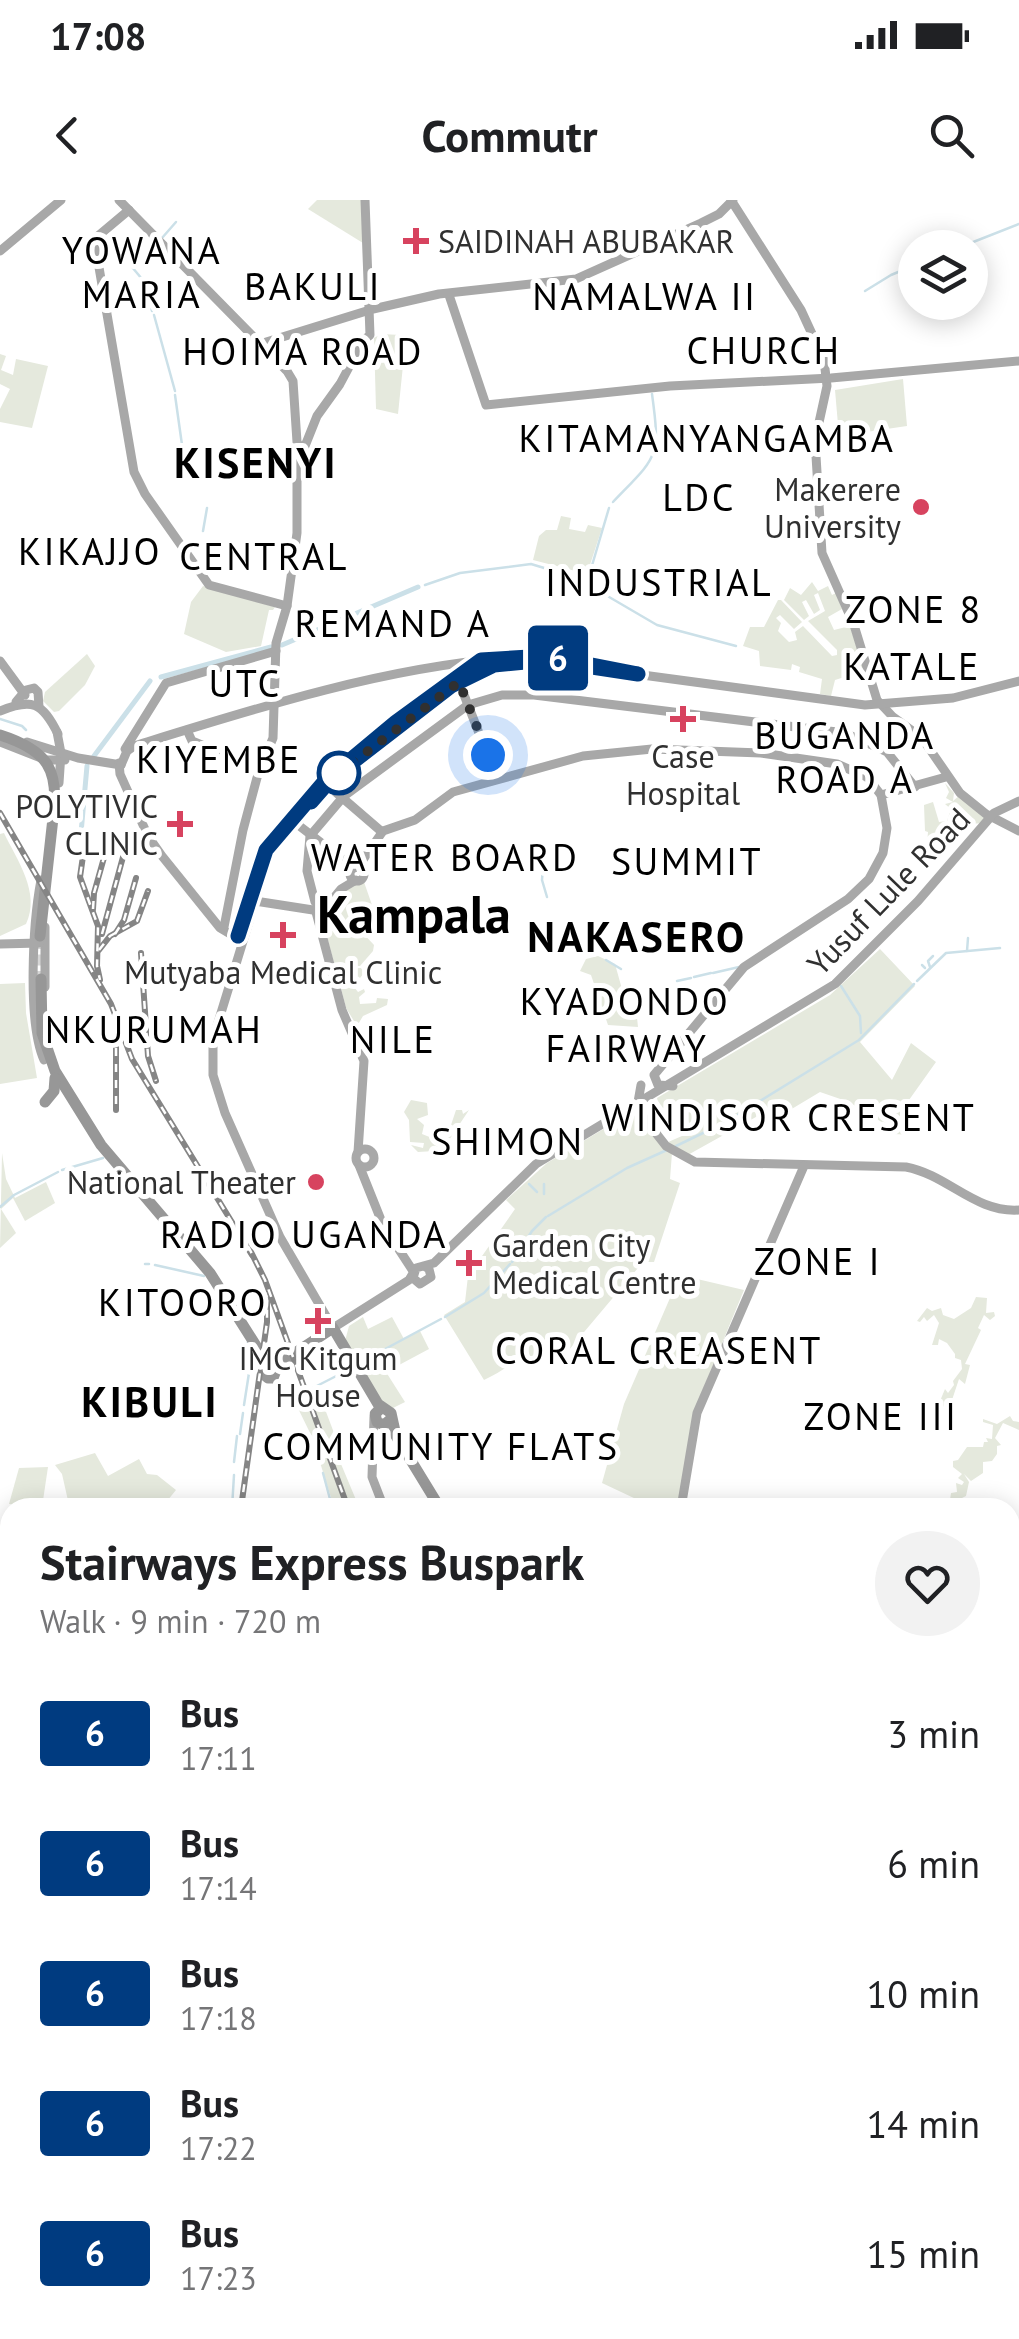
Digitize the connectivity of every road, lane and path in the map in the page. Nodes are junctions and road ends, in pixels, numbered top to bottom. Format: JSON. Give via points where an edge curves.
{"nodes":[{"id":1,"x":61,"y":200,"type":"edge"},
{"id":2,"x":119,"y":200,"type":"edge"},
{"id":3,"x":364,"y":200,"type":"edge"},
{"id":4,"x":735,"y":201,"type":"edge"},
{"id":5,"x":130,"y":210,"type":"junction"},
{"id":6,"x":0,"y":252,"type":"edge"},
{"id":7,"x":449,"y":296,"type":"junction"},
{"id":8,"x":370,"y":311,"type":"junction"},
{"id":9,"x":263,"y":343,"type":"junction"},
{"id":10,"x":1019,"y":361,"type":"edge"},
{"id":11,"x":829,"y":378,"type":"junction"},
{"id":12,"x":302,"y":449,"type":"junction"},
{"id":13,"x":841,"y":590,"type":"junction"},
{"id":14,"x":286,"y":606,"type":"junction"},
{"id":15,"x":850,"y":610,"type":"junction"},
{"id":16,"x":276,"y":651,"type":"junction"},
{"id":17,"x":0,"y":661,"type":"edge"},
{"id":18,"x":485,"y":662,"type":"junction"},
{"id":19,"x":456,"y":681,"type":"junction"},
{"id":20,"x":1019,"y":681,"type":"edge"},
{"id":21,"x":29,"y":695,"type":"junction"},
{"id":22,"x":883,"y":700,"type":"junction"},
{"id":23,"x":865,"y":702,"type":"junction"},
{"id":24,"x":274,"y":703,"type":"junction"},
{"id":25,"x":468,"y":705,"type":"junction"},
{"id":26,"x":3,"y":710,"type":"edge"},
{"id":27,"x":187,"y":730,"type":"junction"},
{"id":28,"x":56,"y":732,"type":"junction"},
{"id":29,"x":916,"y":733,"type":"junction"},
{"id":30,"x":0,"y":736,"type":"edge"},
{"id":31,"x":137,"y":740,"type":"junction"},
{"id":32,"x":124,"y":749,"type":"junction"},
{"id":33,"x":933,"y":752,"type":"junction"},
{"id":34,"x":56,"y":758,"type":"junction"},
{"id":35,"x":79,"y":760,"type":"junction"},
{"id":36,"x":101,"y":762,"type":"junction"},
{"id":37,"x":119,"y":768,"type":"junction"},
{"id":38,"x":260,"y":769,"type":"junction"},
{"id":39,"x":55,"y":775,"type":"junction"},
{"id":40,"x":946,"y":777,"type":"junction"},
{"id":41,"x":497,"y":779,"type":"junction"},
{"id":42,"x":326,"y":782,"type":"junction"},
{"id":43,"x":915,"y":787,"type":"junction"},
{"id":44,"x":881,"y":795,"type":"junction"},
{"id":45,"x":343,"y":798,"type":"junction"},
{"id":46,"x":1016,"y":806,"type":"edge"},
{"id":47,"x":995,"y":816,"type":"junction"},
{"id":48,"x":294,"y":820,"type":"junction"},
{"id":49,"x":1019,"y":828,"type":"edge"},
{"id":50,"x":149,"y":832,"type":"junction"},
{"id":51,"x":382,"y":832,"type":"junction"},
{"id":52,"x":312,"y":838,"type":"junction"},
{"id":53,"x":352,"y":871,"type":"junction"},
{"id":54,"x":45,"y":875,"type":"junction"},
{"id":55,"x":255,"y":900,"type":"junction"},
{"id":56,"x":317,"y":908,"type":"junction"},
{"id":57,"x":224,"y":926,"type":"junction"},
{"id":58,"x":240,"y":938,"type":"junction"},
{"id":59,"x":37,"y":943,"type":"junction"},
{"id":60,"x":0,"y":945,"type":"edge"},
{"id":61,"x":40,"y":978,"type":"joint"},
{"id":62,"x":46,"y":1059,"type":"junction"},
{"id":63,"x":55,"y":1078,"type":"junction"},
{"id":64,"x":662,"y":1085,"type":"junction"},
{"id":65,"x":66,"y":1094,"type":"junction"},
{"id":66,"x":637,"y":1105,"type":"junction"},
{"id":67,"x":363,"y":1151,"type":"junction"},
{"id":68,"x":359,"y":1164,"type":"junction"},
{"id":69,"x":372,"y":1165,"type":"junction"},
{"id":70,"x":804,"y":1165,"type":"junction"},
{"id":71,"x":126,"y":1173,"type":"junction"},
{"id":72,"x":506,"y":1195,"type":"junction"},
{"id":73,"x":1019,"y":1209,"type":"edge"},
{"id":74,"x":418,"y":1269,"type":"junction"},
{"id":75,"x":431,"y":1277,"type":"junction"},
{"id":76,"x":420,"y":1284,"type":"junction"},
{"id":77,"x":334,"y":1333,"type":"junction"},
{"id":78,"x":381,"y":1417,"type":"junction"},
{"id":79,"x":381,"y":1498,"type":"edge"},
{"id":80,"x":432,"y":1498,"type":"edge"},
{"id":81,"x":682,"y":1498,"type":"edge"}],
"edges":[{"from":1,"to":6,"type":"main road"},
{"from":2,"to":5,"type":"main road"},
{"from":3,"to":8,"type":"main road"},
{"from":4,"to":7,"type":"main road","via":[[702,226],[578,281]]},
{"from":4,"to":8,"type":"main road","via":[[576,279],[439,294]]},
{"from":4,"to":11,"type":"main road","via":[[813,326]]},
{"from":5,"to":9,"type":"main road"},
{"from":5,"to":14,"type":"main road","via":[[95,244],[135,476],[209,585]]},
{"from":7,"to":8,"type":"main road"},
{"from":7,"to":11,"type":"main road","via":[[486,405]]},
{"from":8,"to":9,"type":"main road"},
{"from":8,"to":12,"type":"main road","via":[[370,336]]},
{"from":9,"to":12,"type":"main road","via":[[292,378]]},
{"from":10,"to":11,"type":"main road"},
{"from":11,"to":13,"type":"main road","via":[[819,474],[824,552]]},
{"from":11,"to":22,"type":"main road","via":[[817,431],[822,552]]},
{"from":12,"to":14,"type":"main road"},
{"from":13,"to":15,"type":"main road"},
{"from":13,"to":15,"type":"main road","via":[[854,594]]},
{"from":14,"to":16,"type":"main road"},
{"from":15,"to":22,"type":"main road"},
{"from":16,"to":24,"type":"main road"},
{"from":16,"to":31,"type":"main road","via":[[166,683]]},
{"from":17,"to":21,"type":"main road"},
{"from":18,"to":19,"type":"main road"},
{"from":18,"to":23,"type":"main road","via":[[538,658]]},
{"from":18,"to":24,"type":"main road"},
{"from":19,"to":25,"type":"main road"},
{"from":19,"to":42,"type":"main road"},
{"from":20,"to":22,"type":"main road","via":[[953,698]]},
{"from":21,"to":26,"type":"main road"},
{"from":21,"to":28,"type":"main road"},
{"from":22,"to":23,"type":"main road"},
{"from":22,"to":29,"type":"main road"},
{"from":22,"to":33,"type":"main road","via":[[925,736]]},
{"from":23,"to":29,"type":"main road"},
{"from":24,"to":27,"type":"main road"},
{"from":24,"to":38,"type":"main road","via":[[273,740]]},
{"from":25,"to":41,"type":"main road"},
{"from":25,"to":43,"type":"main road","via":[[535,695],[648,713],[664,707],[797,730],[818,726],[880,747]]},
{"from":25,"to":45,"type":"main road"},
{"from":27,"to":31,"type":"main road"},
{"from":27,"to":38,"type":"main road","via":[[192,741]]},
{"from":28,"to":34,"type":"main road"},
{"from":28,"to":35,"type":"main road"},
{"from":29,"to":33,"type":"main road"},
{"from":30,"to":34,"type":"main road"},
{"from":30,"to":34,"type":"main road","via":[[42,747]]},
{"from":30,"to":54,"type":"highway","bridge":true,"via":[[31,747],[56,786]]},
{"from":31,"to":32,"type":"main road"},
{"from":31,"to":37,"type":"main road"},
{"from":32,"to":36,"type":"main road"},
{"from":32,"to":37,"type":"main road"},
{"from":33,"to":40,"type":"main road"},
{"from":33,"to":47,"type":"main road","via":[[962,792]]},
{"from":34,"to":35,"type":"main road"},
{"from":34,"to":39,"type":"main road"},
{"from":35,"to":36,"type":"main road"},
{"from":35,"to":37,"type":"main road"},
{"from":35,"to":39,"type":"main road"},
{"from":36,"to":37,"type":"main road"},
{"from":37,"to":50,"type":"main road"},
{"from":38,"to":57,"type":"main road"},
{"from":39,"to":54,"type":"main road","via":[[59,796]]},
{"from":40,"to":43,"type":"main road"},
{"from":40,"to":47,"type":"main road","via":[[969,802]]},
{"from":41,"to":44,"type":"main road","via":[[617,750],[770,751],[846,767],[868,778]]},
{"from":41,"to":51,"type":"main road","via":[[458,789],[412,822]]},
{"from":42,"to":45,"type":"main road"},
{"from":42,"to":48,"type":"main road"},
{"from":43,"to":44,"type":"main road"},
{"from":44,"to":64,"type":"main road","via":[[886,844],[870,879],[744,967],[662,1066],[656,1077]]},
{"from":45,"to":51,"type":"main road"},
{"from":45,"to":52,"type":"main road"},
{"from":46,"to":47,"type":"main road"},
{"from":47,"to":49,"type":"main road"},
{"from":47,"to":64,"type":"main road","name":"Yusuf Lule Road","via":[[840,985]]},
{"from":48,"to":52,"type":"main road"},
{"from":48,"to":55,"type":"main road","via":[[270,852]]},
{"from":48,"to":58,"type":"main road","via":[[266,850]]},
{"from":50,"to":57,"type":"main road"},
{"from":50,"to":58,"type":"main road","via":[[220,928]]},
{"from":51,"to":53,"type":"main road"},
{"from":52,"to":53,"type":"main road"},
{"from":52,"to":56,"type":"main road","via":[[307,868]]},
{"from":53,"to":56,"type":"main road"},
{"from":54,"to":59,"type":"highway"},
{"from":55,"to":56,"type":"main road"},
{"from":55,"to":58,"type":"main road"},
{"from":56,"to":67,"type":"main road","via":[[341,996],[367,1056]]},
{"from":57,"to":58,"type":"main road"},
{"from":58,"to":77,"type":"main road","via":[[211,1031],[208,1065],[276,1236]]},
{"from":59,"to":60,"type":"main road"},
{"from":59,"to":61,"type":"main road"},
{"from":61,"to":62,"type":"highway"},
{"from":62,"to":63,"type":"highway"},
{"from":62,"to":71,"type":"highway"},
{"from":63,"to":65,"type":"highway"},
{"from":63,"to":65,"type":"highway","via":[[45,1103]]},
{"from":64,"to":66,"type":"main road","name":"Yusuf Lule Road"},
{"from":64,"to":66,"type":"main road","name":"Yusuf Lule Road"},
{"from":64,"to":66,"type":"main road","via":[[642,1084]]},
{"from":65,"to":71,"type":"highway","via":[[103,1152]]},
{"from":66,"to":70,"type":"main road","via":[[661,1138],[688,1157]]},
{"from":66,"to":72,"type":"main road","name":"Yusuf Lule Road","via":[[529,1172]]},
{"from":67,"to":68,"type":"main road"},
{"from":67,"to":69,"type":"main road","via":[[374,1155]]},
{"from":68,"to":69,"type":"main road"},
{"from":68,"to":74,"type":"main road","via":[[384,1225]]},
{"from":69,"to":74,"type":"main road","via":[[368,1177],[387,1224]]},
{"from":70,"to":73,"type":"main road","via":[[916,1166],[985,1203]]},
{"from":70,"to":81,"type":"main road","via":[[694,1419]]},
{"from":71,"to":77,"type":"highway","via":[[275,1364]]},
{"from":72,"to":74,"type":"main road","name":"Yusuf Lule Road","via":[[434,1264]]},
{"from":72,"to":75,"type":"main road","name":"Yusuf Lule Road"},
{"from":74,"to":75,"type":"main road","via":[[429,1269]]},
{"from":74,"to":76,"type":"main road"},
{"from":74,"to":77,"type":"main road","name":"Yusuf Lule Road"},
{"from":75,"to":76,"type":"main road","name":"Yusuf Lule Road"},
{"from":76,"to":77,"type":"main road"},
{"from":77,"to":78,"type":"highway"},
{"from":78,"to":79,"type":"main road","via":[[374,1479]]},
{"from":78,"to":80,"type":"highway"}]}
